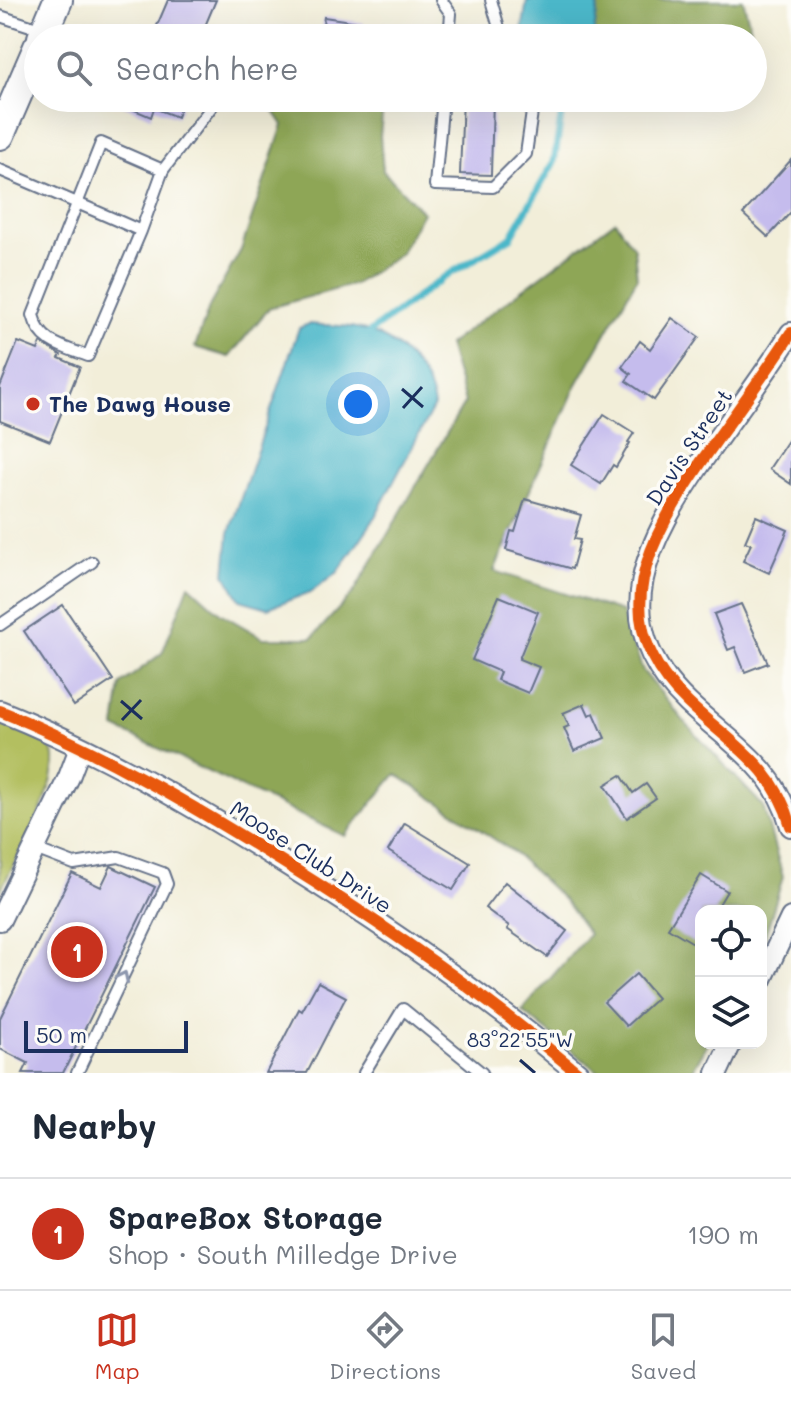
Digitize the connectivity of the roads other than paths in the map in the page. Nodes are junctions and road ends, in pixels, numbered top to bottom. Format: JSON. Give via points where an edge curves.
{"nodes":[{"id":1,"x":58,"y":0,"type":"edge"},
{"id":2,"x":441,"y":0,"type":"edge"},
{"id":3,"x":491,"y":0,"type":"edge"},
{"id":4,"x":0,"y":16,"type":"edge"},
{"id":5,"x":48,"y":24,"type":"edge"},
{"id":6,"x":450,"y":24,"type":"edge"},
{"id":7,"x":498,"y":24,"type":"edge"},
{"id":8,"x":24,"y":29,"type":"edge"},
{"id":9,"x":24,"y":80,"type":"edge"},
{"id":10,"x":208,"y":112,"type":"edge"},
{"id":11,"x":442,"y":112,"type":"edge"},
{"id":12,"x":532,"y":112,"type":"edge"},
{"id":13,"x":0,"y":135,"type":"edge"},
{"id":14,"x":0,"y":170,"type":"edge"},
{"id":15,"x":163,"y":170,"type":"junction"},
{"id":16,"x":77,"y":203,"type":"junction"},
{"id":17,"x":141,"y":231,"type":"junction"},
{"id":18,"x":791,"y":333,"type":"edge"},
{"id":19,"x":92,"y":562,"type":"dead end"},
{"id":20,"x":0,"y":625,"type":"edge"},
{"id":21,"x":0,"y":711,"type":"edge"},
{"id":22,"x":80,"y":748,"type":"junction"},
{"id":23,"x":791,"y":826,"type":"edge"},
{"id":24,"x":35,"y":849,"type":"junction"},
{"id":25,"x":791,"y":918,"type":"edge"},
{"id":26,"x":0,"y":920,"type":"edge"},
{"id":27,"x":763,"y":977,"type":"edge"},
{"id":28,"x":728,"y":1049,"type":"edge"},
{"id":29,"x":77,"y":1073,"type":"edge"},
{"id":30,"x":364,"y":1073,"type":"edge"},
{"id":31,"x":482,"y":1073,"type":"edge"},
{"id":32,"x":578,"y":1073,"type":"edge"},
{"id":33,"x":717,"y":1073,"type":"edge"}],
"edges":[{"from":1,"to":5,"type":"main road"},
{"from":2,"to":6,"type":"lane","via":[[451,14]]},
{"from":3,"to":7,"type":"lane"},
{"from":4,"to":8,"type":"lane"},
{"from":9,"to":13,"type":"main road"},
{"from":10,"to":15,"type":"lane"},
{"from":11,"to":12,"type":"lane","via":[[435,185],[493,187],[526,154]]},
{"from":14,"to":16,"type":"lane"},
{"from":15,"to":16,"type":"lane","via":[[101,143]]},
{"from":15,"to":17,"type":"lane"},
{"from":16,"to":17,"type":"lane"},
{"from":16,"to":17,"type":"lane","via":[[33,315],[44,337],[65,347],[88,356]]},
{"from":18,"to":23,"type":"street","name":"Davis Street","via":[[672,505],[643,571],[639,606],[650,651],[661,670],[686,701],[758,765],[778,789]]},
{"from":19,"to":20,"type":"lane"},
{"from":21,"to":22,"type":"street","name":"Moose Club Drive"},
{"from":22,"to":24,"type":"street"},
{"from":22,"to":32,"type":"street","name":"Moose Club Drive","via":[[197,808],[356,907],[480,993]]},
{"from":24,"to":26,"type":"street"},
{"from":29,"to":24,"type":"lane","one_way":true,"via":[[167,884],[163,873],[119,857],[74,864]]},
{"from":25,"to":27,"type":"street"},
{"from":28,"to":33,"type":"street"},
{"from":30,"to":31,"type":"lane","via":[[403,1009]]}]}
